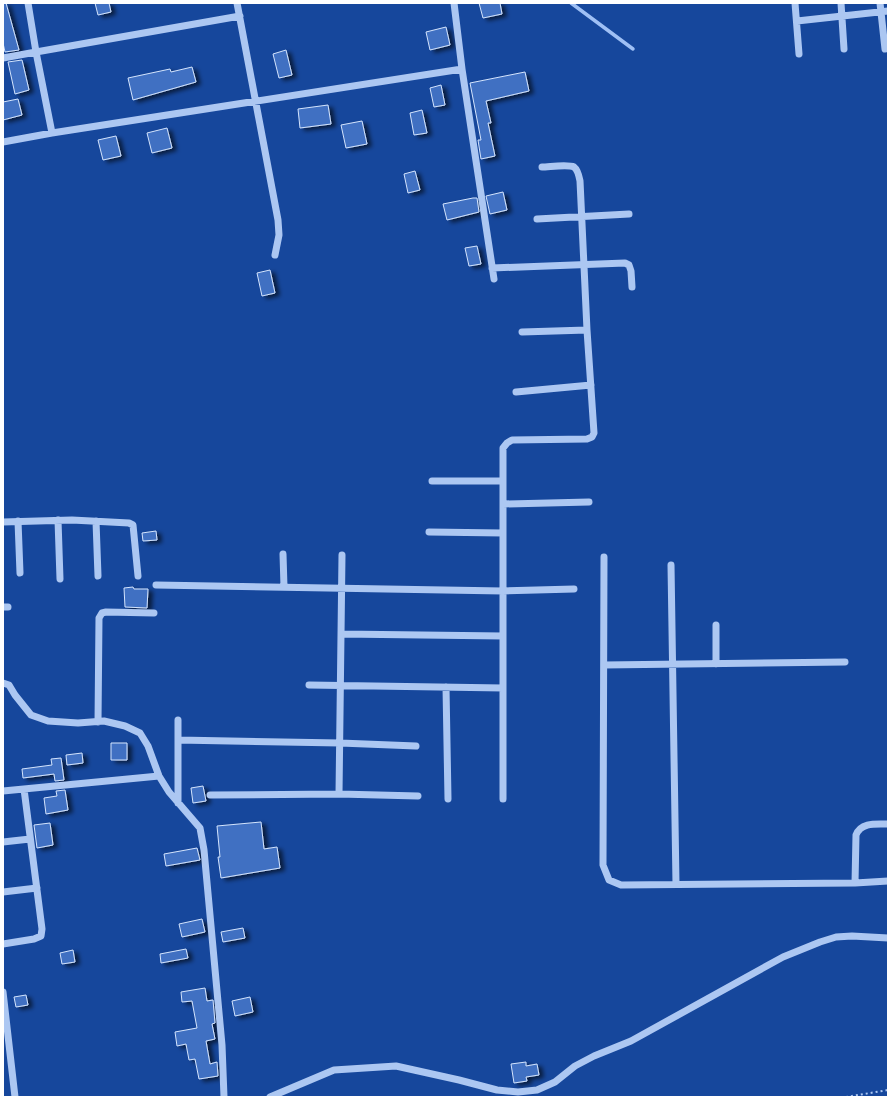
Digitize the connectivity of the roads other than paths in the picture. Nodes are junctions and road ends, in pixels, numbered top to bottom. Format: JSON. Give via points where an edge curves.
{"nodes":[{"id":1,"x":28,"y":3,"type":"edge"},
{"id":2,"x":237,"y":3,"type":"edge"},
{"id":3,"x":454,"y":3,"type":"edge"},
{"id":4,"x":795,"y":3,"type":"edge"},
{"id":5,"x":841,"y":3,"type":"edge"},
{"id":6,"x":880,"y":3,"type":"edge"},
{"id":7,"x":884,"y":12,"type":"edge"},
{"id":8,"x":240,"y":16,"type":"junction"},
{"id":9,"x":842,"y":16,"type":"junction"},
{"id":10,"x":797,"y":21,"type":"junction"},
{"id":11,"x":844,"y":48,"type":"dead end"},
{"id":12,"x":885,"y":49,"type":"dead end"},
{"id":13,"x":36,"y":52,"type":"junction"},
{"id":14,"x":799,"y":54,"type":"dead end"},
{"id":15,"x":3,"y":58,"type":"edge"},
{"id":16,"x":462,"y":69,"type":"junction"},
{"id":17,"x":255,"y":101,"type":"junction"},
{"id":18,"x":52,"y":133,"type":"junction"},
{"id":19,"x":3,"y":142,"type":"edge"},
{"id":20,"x":542,"y":168,"type":"dead end"},
{"id":21,"x":629,"y":214,"type":"dead end"},
{"id":22,"x":582,"y":217,"type":"junction"},
{"id":23,"x":537,"y":219,"type":"dead end"},
{"id":24,"x":275,"y":255,"type":"dead end"},
{"id":25,"x":585,"y":265,"type":"junction"},
{"id":26,"x":492,"y":268,"type":"junction"},
{"id":27,"x":494,"y":279,"type":"dead end"},
{"id":28,"x":632,"y":287,"type":"dead end"},
{"id":29,"x":587,"y":330,"type":"junction"},
{"id":30,"x":522,"y":332,"type":"dead end"},
{"id":31,"x":591,"y":385,"type":"junction"},
{"id":32,"x":516,"y":392,"type":"dead end"},
{"id":33,"x":432,"y":481,"type":"dead end"},
{"id":34,"x":503,"y":481,"type":"junction"},
{"id":35,"x":589,"y":502,"type":"dead end"},
{"id":36,"x":503,"y":504,"type":"junction"},
{"id":37,"x":58,"y":520,"type":"junction"},
{"id":38,"x":96,"y":521,"type":"junction"},
{"id":39,"x":3,"y":522,"type":"edge"},
{"id":40,"x":18,"y":522,"type":"junction"},
{"id":41,"x":429,"y":532,"type":"dead end"},
{"id":42,"x":503,"y":533,"type":"junction"},
{"id":43,"x":283,"y":554,"type":"dead end"},
{"id":44,"x":342,"y":555,"type":"dead end"},
{"id":45,"x":604,"y":557,"type":"dead end"},
{"id":46,"x":671,"y":565,"type":"dead end"},
{"id":47,"x":20,"y":573,"type":"dead end"},
{"id":48,"x":98,"y":576,"type":"dead end"},
{"id":49,"x":138,"y":576,"type":"dead end"},
{"id":50,"x":60,"y":579,"type":"dead end"},
{"id":51,"x":156,"y":585,"type":"dead end"},
{"id":52,"x":284,"y":587,"type":"junction"},
{"id":53,"x":342,"y":588,"type":"junction"},
{"id":54,"x":574,"y":589,"type":"dead end"},
{"id":55,"x":503,"y":591,"type":"junction"},
{"id":56,"x":154,"y":613,"type":"dead end"},
{"id":57,"x":716,"y":625,"type":"dead end"},
{"id":58,"x":341,"y":634,"type":"junction"},
{"id":59,"x":503,"y":636,"type":"junction"},
{"id":60,"x":845,"y":662,"type":"dead end"},
{"id":61,"x":716,"y":664,"type":"junction"},
{"id":62,"x":604,"y":665,"type":"junction"},
{"id":63,"x":672,"y":665,"type":"junction"},
{"id":64,"x":3,"y":683,"type":"edge"},
{"id":65,"x":309,"y":685,"type":"dead end"},
{"id":66,"x":341,"y":686,"type":"junction"},
{"id":67,"x":446,"y":687,"type":"junction"},
{"id":68,"x":503,"y":688,"type":"junction"},
{"id":69,"x":178,"y":720,"type":"dead end"},
{"id":70,"x":98,"y":722,"type":"junction"},
{"id":71,"x":178,"y":740,"type":"junction"},
{"id":72,"x":340,"y":743,"type":"junction"},
{"id":73,"x":416,"y":746,"type":"dead end"},
{"id":74,"x":159,"y":776,"type":"junction"},
{"id":75,"x":24,"y":789,"type":"junction"},
{"id":76,"x":3,"y":791,"type":"edge"},
{"id":77,"x":339,"y":794,"type":"junction"},
{"id":78,"x":210,"y":795,"type":"dead end"},
{"id":79,"x":418,"y":796,"type":"dead end"},
{"id":80,"x":448,"y":799,"type":"dead end"},
{"id":81,"x":503,"y":799,"type":"dead end"},
{"id":82,"x":178,"y":803,"type":"junction"},
{"id":83,"x":888,"y":824,"type":"edge"},
{"id":84,"x":30,"y":839,"type":"junction"},
{"id":85,"x":3,"y":842,"type":"edge"},
{"id":86,"x":888,"y":881,"type":"edge"},
{"id":87,"x":854,"y":883,"type":"junction"},
{"id":88,"x":676,"y":884,"type":"junction"},
{"id":89,"x":37,"y":888,"type":"junction"},
{"id":90,"x":3,"y":892,"type":"edge"},
{"id":91,"x":888,"y":938,"type":"edge"},
{"id":92,"x":3,"y":944,"type":"edge"},
{"id":93,"x":3,"y":992,"type":"edge"},
{"id":94,"x":3,"y":1052,"type":"edge"},
{"id":95,"x":11,"y":1052,"type":"junction"},
{"id":96,"x":15,"y":1097,"type":"edge"},
{"id":97,"x":224,"y":1097,"type":"edge"},
{"id":98,"x":270,"y":1097,"type":"edge"}],
"edges":[{"from":1,"to":13,"type":"street"},
{"from":2,"to":8,"type":"street"},
{"from":3,"to":16,"type":"street"},
{"from":4,"to":10,"type":"street"},
{"from":5,"to":9,"type":"street"},
{"from":6,"to":7,"type":"street"},
{"from":7,"to":9,"type":"street"},
{"from":7,"to":12,"type":"street"},
{"from":8,"to":13,"type":"street"},
{"from":8,"to":17,"type":"street"},
{"from":9,"to":10,"type":"street"},
{"from":9,"to":11,"type":"street"},
{"from":10,"to":14,"type":"street"},
{"from":13,"to":15,"type":"street"},
{"from":13,"to":18,"type":"street"},
{"from":16,"to":17,"type":"street"},
{"from":16,"to":26,"type":"street"},
{"from":17,"to":18,"type":"street"},
{"from":17,"to":24,"type":"street","via":[[278,220],[279,235]]},
{"from":18,"to":19,"type":"street"},
{"from":20,"to":22,"type":"street","via":[[574,167],[580,181]]},
{"from":21,"to":22,"type":"street"},
{"from":22,"to":23,"type":"street"},
{"from":22,"to":25,"type":"street"},
{"from":25,"to":26,"type":"street"},
{"from":25,"to":28,"type":"street","via":[[625,263],[631,271]]},
{"from":25,"to":29,"type":"street"},
{"from":26,"to":27,"type":"street"},
{"from":29,"to":30,"type":"street"},
{"from":29,"to":31,"type":"street"},
{"from":31,"to":32,"type":"street"},
{"from":31,"to":34,"type":"street","via":[[594,433],[592,437],[581,440],[512,440],[503,448]]},
{"from":33,"to":34,"type":"street"},
{"from":34,"to":36,"type":"street"},
{"from":35,"to":36,"type":"street"},
{"from":36,"to":42,"type":"street"},
{"from":37,"to":38,"type":"street"},
{"from":37,"to":40,"type":"street"},
{"from":37,"to":50,"type":"street"},
{"from":38,"to":48,"type":"street"},
{"from":38,"to":49,"type":"street","via":[[133,525]]},
{"from":39,"to":40,"type":"street"},
{"from":40,"to":47,"type":"street"},
{"from":41,"to":42,"type":"street"},
{"from":42,"to":55,"type":"street"},
{"from":43,"to":52,"type":"street"},
{"from":44,"to":53,"type":"street"},
{"from":45,"to":62,"type":"street"},
{"from":46,"to":63,"type":"street"},
{"from":51,"to":52,"type":"street"},
{"from":52,"to":53,"type":"street"},
{"from":53,"to":55,"type":"street"},
{"from":53,"to":58,"type":"street"},
{"from":54,"to":55,"type":"street"},
{"from":55,"to":59,"type":"street"},
{"from":56,"to":70,"type":"street","via":[[106,612],[99,618]]},
{"from":57,"to":61,"type":"street"},
{"from":58,"to":59,"type":"street"},
{"from":58,"to":66,"type":"street"},
{"from":59,"to":68,"type":"street"},
{"from":60,"to":61,"type":"street"},
{"from":61,"to":63,"type":"street"},
{"from":62,"to":63,"type":"street"},
{"from":62,"to":88,"type":"street","via":[[605,872],[609,880],[621,884]]},
{"from":63,"to":88,"type":"street"},
{"from":64,"to":70,"type":"street","via":[[9,685],[31,715],[48,721]]},
{"from":65,"to":66,"type":"street"},
{"from":66,"to":67,"type":"street"},
{"from":66,"to":72,"type":"street"},
{"from":67,"to":68,"type":"street"},
{"from":67,"to":80,"type":"street"},
{"from":68,"to":81,"type":"street"},
{"from":69,"to":71,"type":"street"},
{"from":70,"to":74,"type":"street","via":[[125,726],[140,733],[148,746]]},
{"from":71,"to":72,"type":"street"},
{"from":71,"to":82,"type":"street"},
{"from":72,"to":73,"type":"street"},
{"from":72,"to":77,"type":"street"},
{"from":74,"to":75,"type":"street"},
{"from":74,"to":82,"type":"street"},
{"from":75,"to":76,"type":"street"},
{"from":75,"to":84,"type":"street"},
{"from":77,"to":78,"type":"street"},
{"from":77,"to":79,"type":"street"},
{"from":82,"to":97,"type":"street","via":[[200,828],[204,850],[222,1045]]},
{"from":83,"to":87,"type":"street","via":[[870,824],[858,830]]},
{"from":84,"to":85,"type":"street"},
{"from":84,"to":89,"type":"street"},
{"from":86,"to":87,"type":"street"},
{"from":87,"to":88,"type":"street"},
{"from":89,"to":90,"type":"street"},
{"from":89,"to":92,"type":"street","via":[[41,936]]},
{"from":91,"to":98,"type":"street","via":[[836,937],[783,957],[632,1041],[575,1066],[555,1082],[537,1090],[497,1090],[396,1066],[334,1070]]},
{"from":93,"to":95,"type":"street"},
{"from":94,"to":95,"type":"street"},
{"from":95,"to":96,"type":"street"}]}
